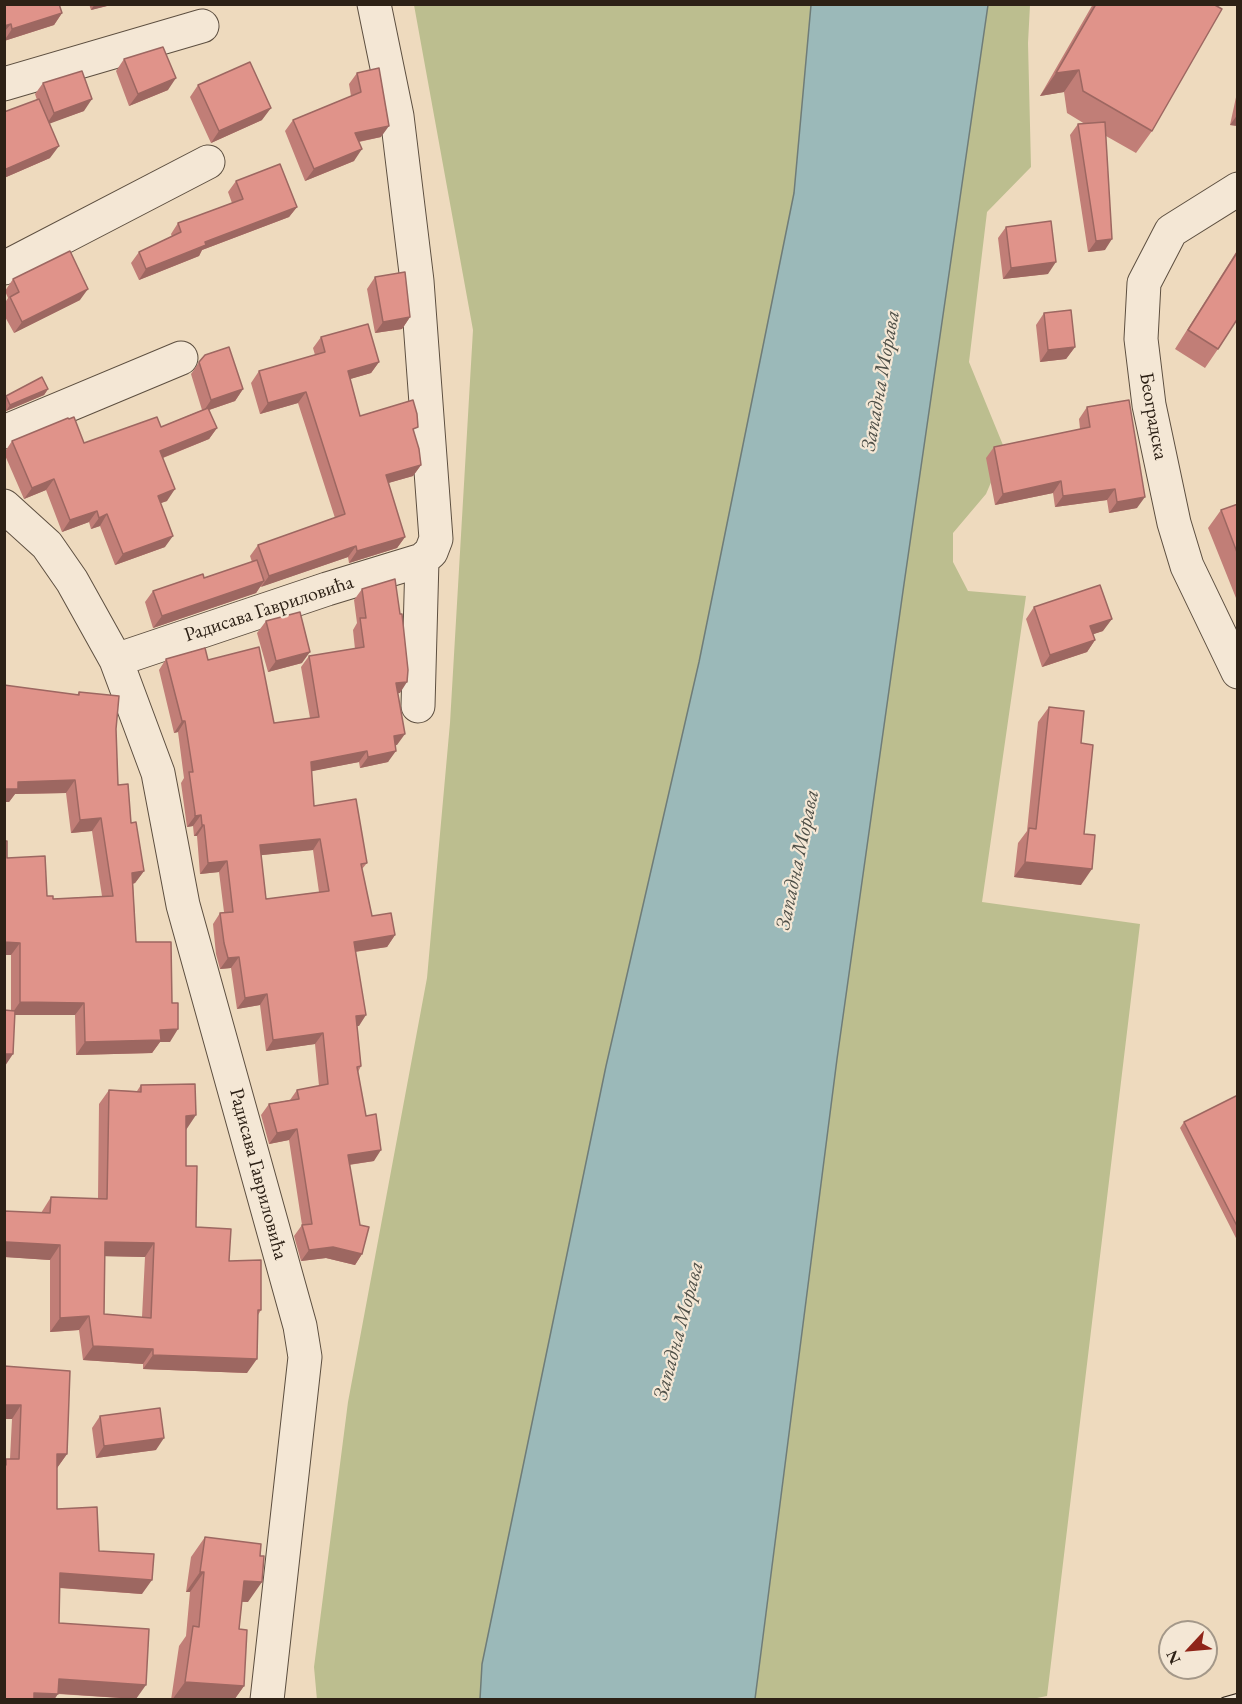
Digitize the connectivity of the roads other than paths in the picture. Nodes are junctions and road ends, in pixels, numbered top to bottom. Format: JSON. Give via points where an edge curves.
{"nodes":[{"id":1,"x":374,"y":4,"type":"edge"},
{"id":2,"x":202,"y":26,"type":"dead end"},
{"id":3,"x":4,"y":84,"type":"edge"},
{"id":4,"x":1238,"y":189,"type":"edge"},
{"id":5,"x":4,"y":246,"type":"edge"},
{"id":6,"x":4,"y":268,"type":"edge"},
{"id":7,"x":181,"y":358,"type":"dead end"},
{"id":8,"x":4,"y":432,"type":"edge"},
{"id":9,"x":4,"y":506,"type":"edge"},
{"id":10,"x":422,"y":560,"type":"junction"},
{"id":11,"x":116,"y":660,"type":"junction"},
{"id":12,"x":1238,"y":672,"type":"edge"},
{"id":13,"x":418,"y":706,"type":"dead end"},
{"id":14,"x":267,"y":1700,"type":"edge"}],
"edges":[{"from":1,"to":10,"type":"street","via":[[397,116],[417,281],[436,538],[431,552]]},
{"from":2,"to":3,"type":"street"},
{"from":4,"to":12,"type":"street","name":"Београдска","via":[[1171,231],[1144,283],[1141,339],[1149,405],[1174,523],[1187,566]]},
{"from":5,"to":6,"type":"street","via":[[193,157]]},
{"from":7,"to":8,"type":"street"},
{"from":9,"to":11,"type":"street","name":"Радисава Гавриловића","via":[[47,545]]},
{"from":10,"to":11,"type":"street","name":"Радисава Гавриловића"},
{"from":10,"to":13,"type":"street"},
{"from":11,"to":14,"type":"street","name":"Радисава Гавриловића","via":[[158,773],[183,905],[300,1326],[305,1357]]}]}
